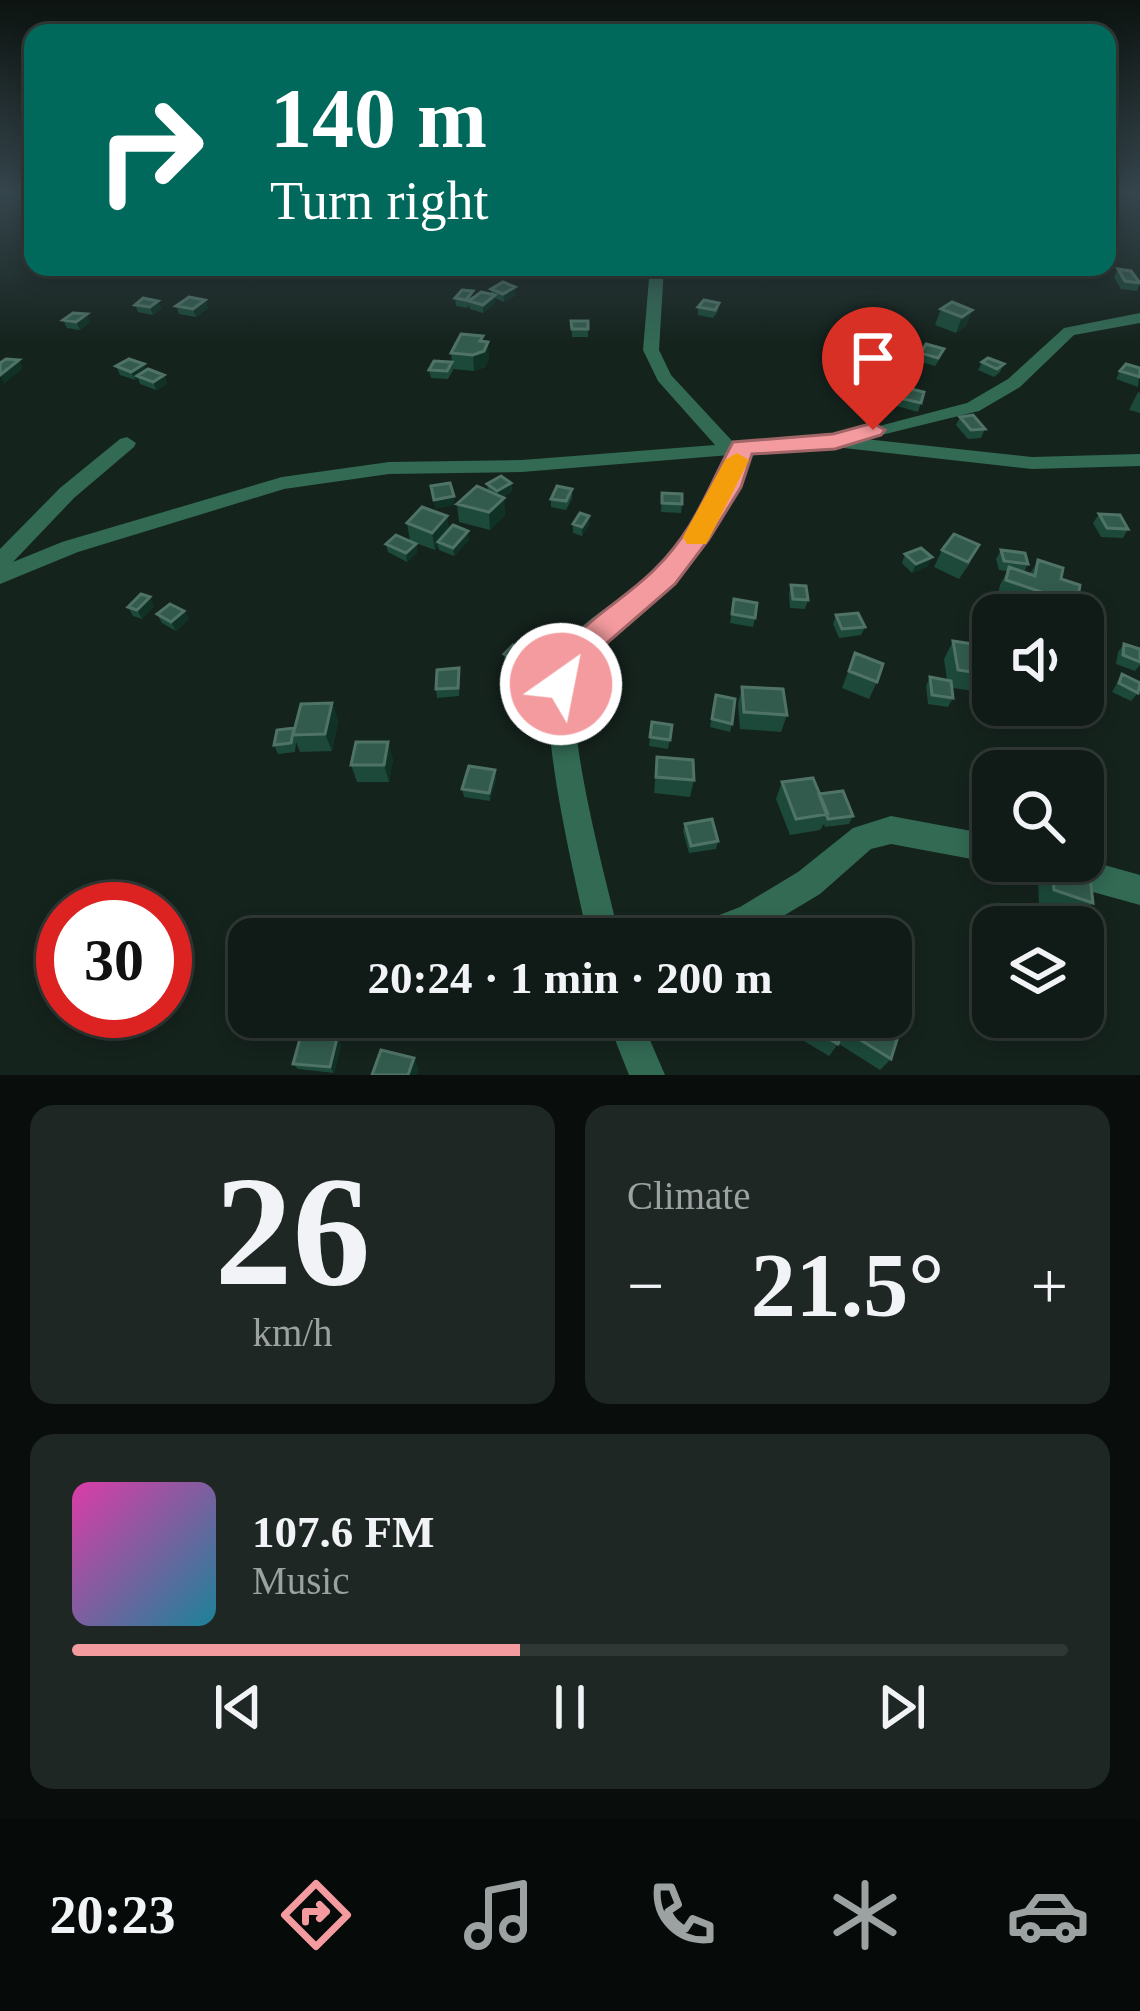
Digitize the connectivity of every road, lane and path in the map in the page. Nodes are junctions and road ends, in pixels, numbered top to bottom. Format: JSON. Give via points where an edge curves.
{"nodes":[{"id":1,"x":657,"y":276,"type":"edge"},
{"id":2,"x":1140,"y":318,"type":"edge"},
{"id":3,"x":835,"y":441,"type":"junction"},
{"id":4,"x":127,"y":442,"type":"dead end"},
{"id":5,"x":735,"y":447,"type":"junction"},
{"id":6,"x":1140,"y":460,"type":"edge"},
{"id":7,"x":4,"y":568,"type":"edge"},
{"id":8,"x":972,"y":845,"type":"edge"},
{"id":9,"x":1104,"y":880,"type":"edge"},
{"id":10,"x":1140,"y":890,"type":"edge"},
{"id":11,"x":600,"y":918,"type":"edge"},
{"id":12,"x":751,"y":918,"type":"edge"},
{"id":13,"x":631,"y":1038,"type":"edge"},
{"id":14,"x":647,"y":1075,"type":"edge"}],
"edges":[{"from":1,"to":5,"type":"street","via":[[651,350],[664,377]]},
{"from":2,"to":3,"type":"street","via":[[1069,331],[1014,383],[973,407]]},
{"from":3,"to":5,"type":"street"},
{"from":3,"to":6,"type":"street","via":[[1032,463]]},
{"from":4,"to":7,"type":"street"},
{"from":5,"to":7,"type":"street","via":[[328,474]]},
{"from":5,"to":11,"type":"street","via":[[728,487],[688,548],[565,668],[563,710]]},
{"from":8,"to":12,"type":"street","via":[[877,834]]},
{"from":9,"to":10,"type":"street"},
{"from":13,"to":14,"type":"street"}]}
